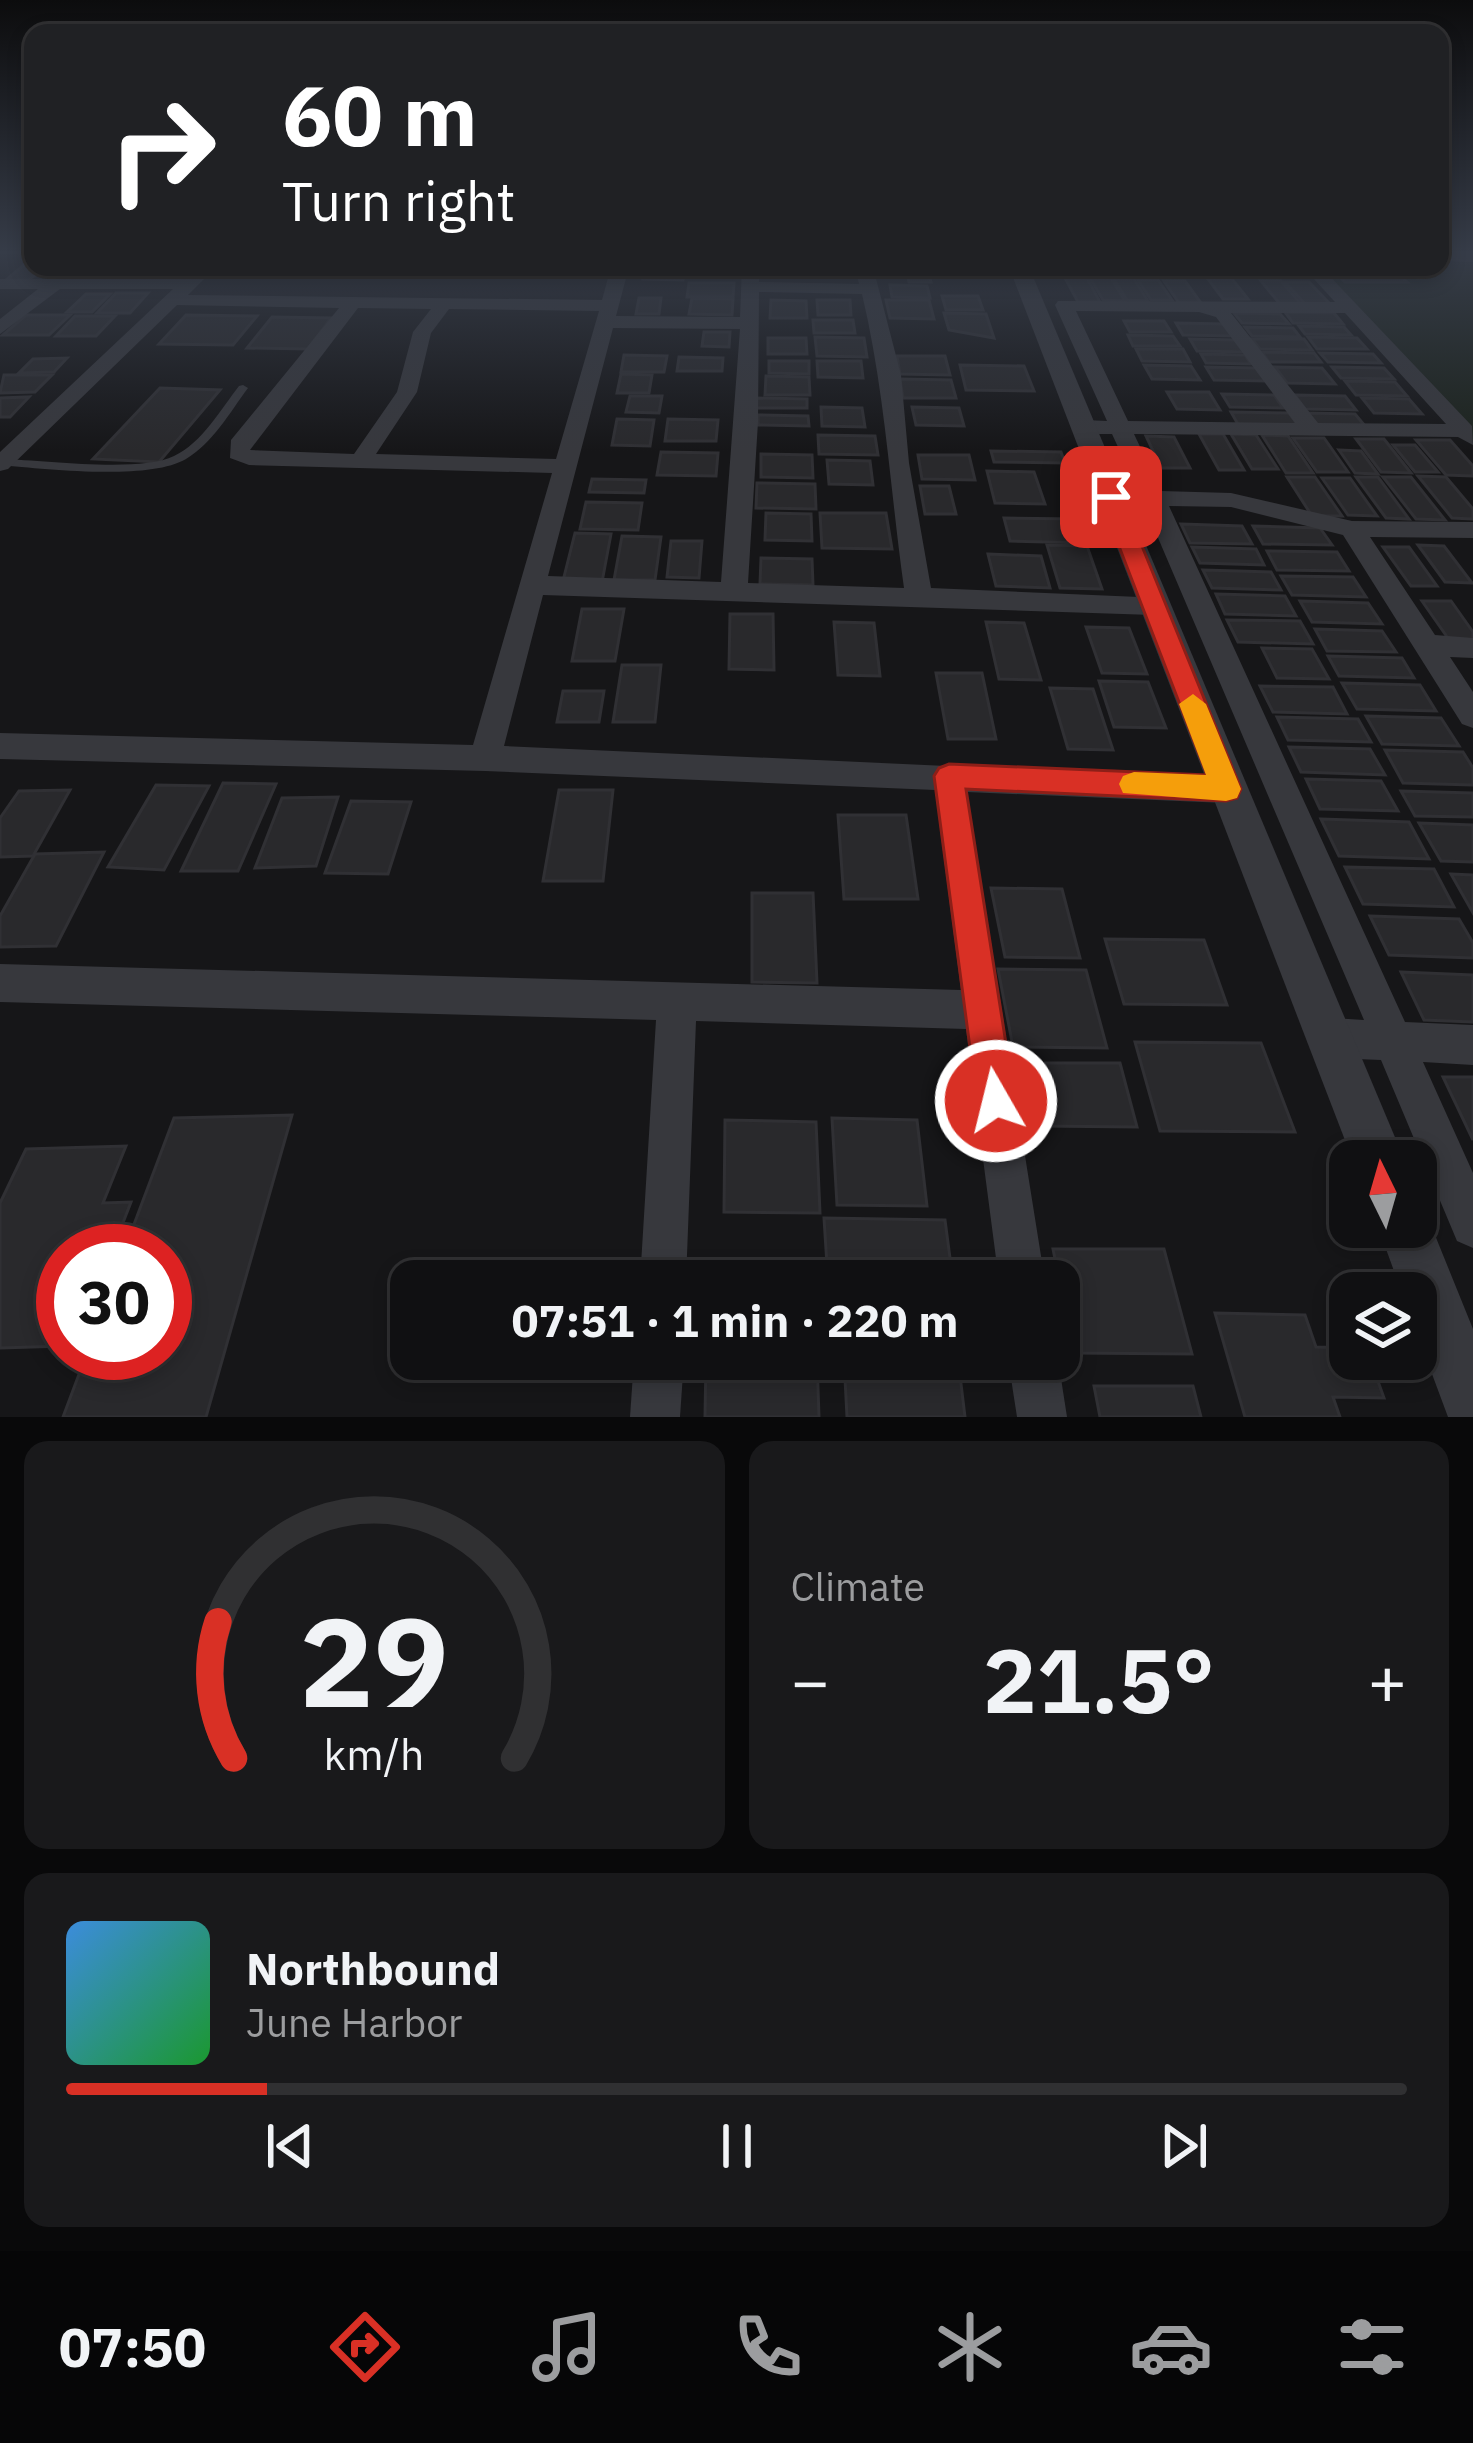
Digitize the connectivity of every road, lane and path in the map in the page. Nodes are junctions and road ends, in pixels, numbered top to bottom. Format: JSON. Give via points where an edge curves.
{"nodes":[{"id":1,"x":154,"y":318,"type":"edge"},
{"id":2,"x":340,"y":318,"type":"edge"},
{"id":3,"x":433,"y":318,"type":"edge"},
{"id":4,"x":607,"y":318,"type":"edge"},
{"id":5,"x":673,"y":318,"type":"edge"},
{"id":6,"x":749,"y":318,"type":"edge"},
{"id":7,"x":876,"y":318,"type":"edge"},
{"id":8,"x":1040,"y":318,"type":"edge"},
{"id":9,"x":1070,"y":318,"type":"edge"},
{"id":10,"x":1226,"y":318,"type":"edge"},
{"id":11,"x":1361,"y":318,"type":"edge"},
{"id":12,"x":749,"y":323,"type":"junction"},
{"id":13,"x":243,"y":388,"type":"dead end"},
{"id":14,"x":1084,"y":427,"type":"junction"},
{"id":15,"x":1122,"y":427,"type":"junction"},
{"id":16,"x":1311,"y":429,"type":"junction"},
{"id":17,"x":1468,"y":436,"type":"edge"},
{"id":18,"x":362,"y":459,"type":"junction"},
{"id":19,"x":1,"y":463,"type":"edge"},
{"id":20,"x":565,"y":466,"type":"junction"},
{"id":21,"x":1111,"y":497,"type":"junction"},
{"id":22,"x":1155,"y":499,"type":"junction"},
{"id":23,"x":1352,"y":529,"type":"junction"},
{"id":24,"x":1473,"y":530,"type":"edge"},
{"id":25,"x":530,"y":585,"type":"junction"},
{"id":26,"x":734,"y":590,"type":"junction"},
{"id":27,"x":919,"y":598,"type":"junction"},
{"id":28,"x":1153,"y":605,"type":"junction"},
{"id":29,"x":1427,"y":645,"type":"junction"},
{"id":30,"x":1473,"y":648,"type":"edge"},
{"id":31,"x":1473,"y":716,"type":"edge"},
{"id":32,"x":0,"y":746,"type":"edge"},
{"id":33,"x":485,"y":758,"type":"junction"},
{"id":34,"x":949,"y":776,"type":"junction"},
{"id":35,"x":1226,"y":789,"type":"junction"},
{"id":36,"x":0,"y":983,"type":"edge"},
{"id":37,"x":677,"y":1001,"type":"junction"},
{"id":38,"x":983,"y":1010,"type":"junction"},
{"id":39,"x":1332,"y":1038,"type":"junction"},
{"id":40,"x":1389,"y":1040,"type":"junction"},
{"id":41,"x":1473,"y":1045,"type":"edge"},
{"id":42,"x":1371,"y":1140,"type":"edge"},
{"id":43,"x":1473,"y":1225,"type":"edge"},
{"id":44,"x":1413,"y":1248,"type":"edge"},
{"id":45,"x":664,"y":1260,"type":"edge"},
{"id":46,"x":1019,"y":1260,"type":"edge"},
{"id":47,"x":657,"y":1380,"type":"edge"},
{"id":48,"x":1036,"y":1380,"type":"edge"},
{"id":49,"x":1473,"y":1404,"type":"edge"},
{"id":50,"x":656,"y":1417,"type":"edge"},
{"id":51,"x":1042,"y":1417,"type":"edge"}],
"edges":[{"from":1,"to":19,"type":"street"},
{"from":2,"to":18,"type":"street","via":[[238,453]]},
{"from":3,"to":18,"type":"street","via":[[407,392]]},
{"from":4,"to":20,"type":"street"},
{"from":5,"to":12,"type":"street"},
{"from":6,"to":12,"type":"street"},
{"from":7,"to":27,"type":"street","via":[[891,375]]},
{"from":8,"to":14,"type":"street"},
{"from":9,"to":15,"type":"street"},
{"from":10,"to":16,"type":"street"},
{"from":11,"to":17,"type":"street"},
{"from":12,"to":26,"type":"street"},
{"from":13,"to":19,"type":"lane","via":[[176,461]]},
{"from":14,"to":15,"type":"street"},
{"from":14,"to":21,"type":"street"},
{"from":15,"to":16,"type":"street"},
{"from":15,"to":22,"type":"street"},
{"from":16,"to":17,"type":"street"},
{"from":18,"to":20,"type":"street"},
{"from":20,"to":25,"type":"street"},
{"from":21,"to":22,"type":"street"},
{"from":21,"to":28,"type":"street"},
{"from":22,"to":23,"type":"street","via":[[1249,502]]},
{"from":22,"to":40,"type":"street"},
{"from":23,"to":24,"type":"street"},
{"from":23,"to":29,"type":"street"},
{"from":25,"to":26,"type":"street"},
{"from":25,"to":33,"type":"street"},
{"from":26,"to":27,"type":"street"},
{"from":27,"to":28,"type":"street"},
{"from":28,"to":35,"type":"street"},
{"from":29,"to":30,"type":"street"},
{"from":29,"to":31,"type":"street"},
{"from":32,"to":33,"type":"street"},
{"from":33,"to":34,"type":"street"},
{"from":34,"to":35,"type":"street"},
{"from":34,"to":38,"type":"street"},
{"from":35,"to":39,"type":"street"},
{"from":36,"to":37,"type":"street"},
{"from":37,"to":38,"type":"street"},
{"from":37,"to":45,"type":"street"},
{"from":38,"to":46,"type":"street"},
{"from":39,"to":40,"type":"street"},
{"from":39,"to":42,"type":"street"},
{"from":40,"to":41,"type":"street"},
{"from":40,"to":43,"type":"street"},
{"from":44,"to":49,"type":"street"},
{"from":47,"to":50,"type":"street"},
{"from":48,"to":51,"type":"street"}]}
